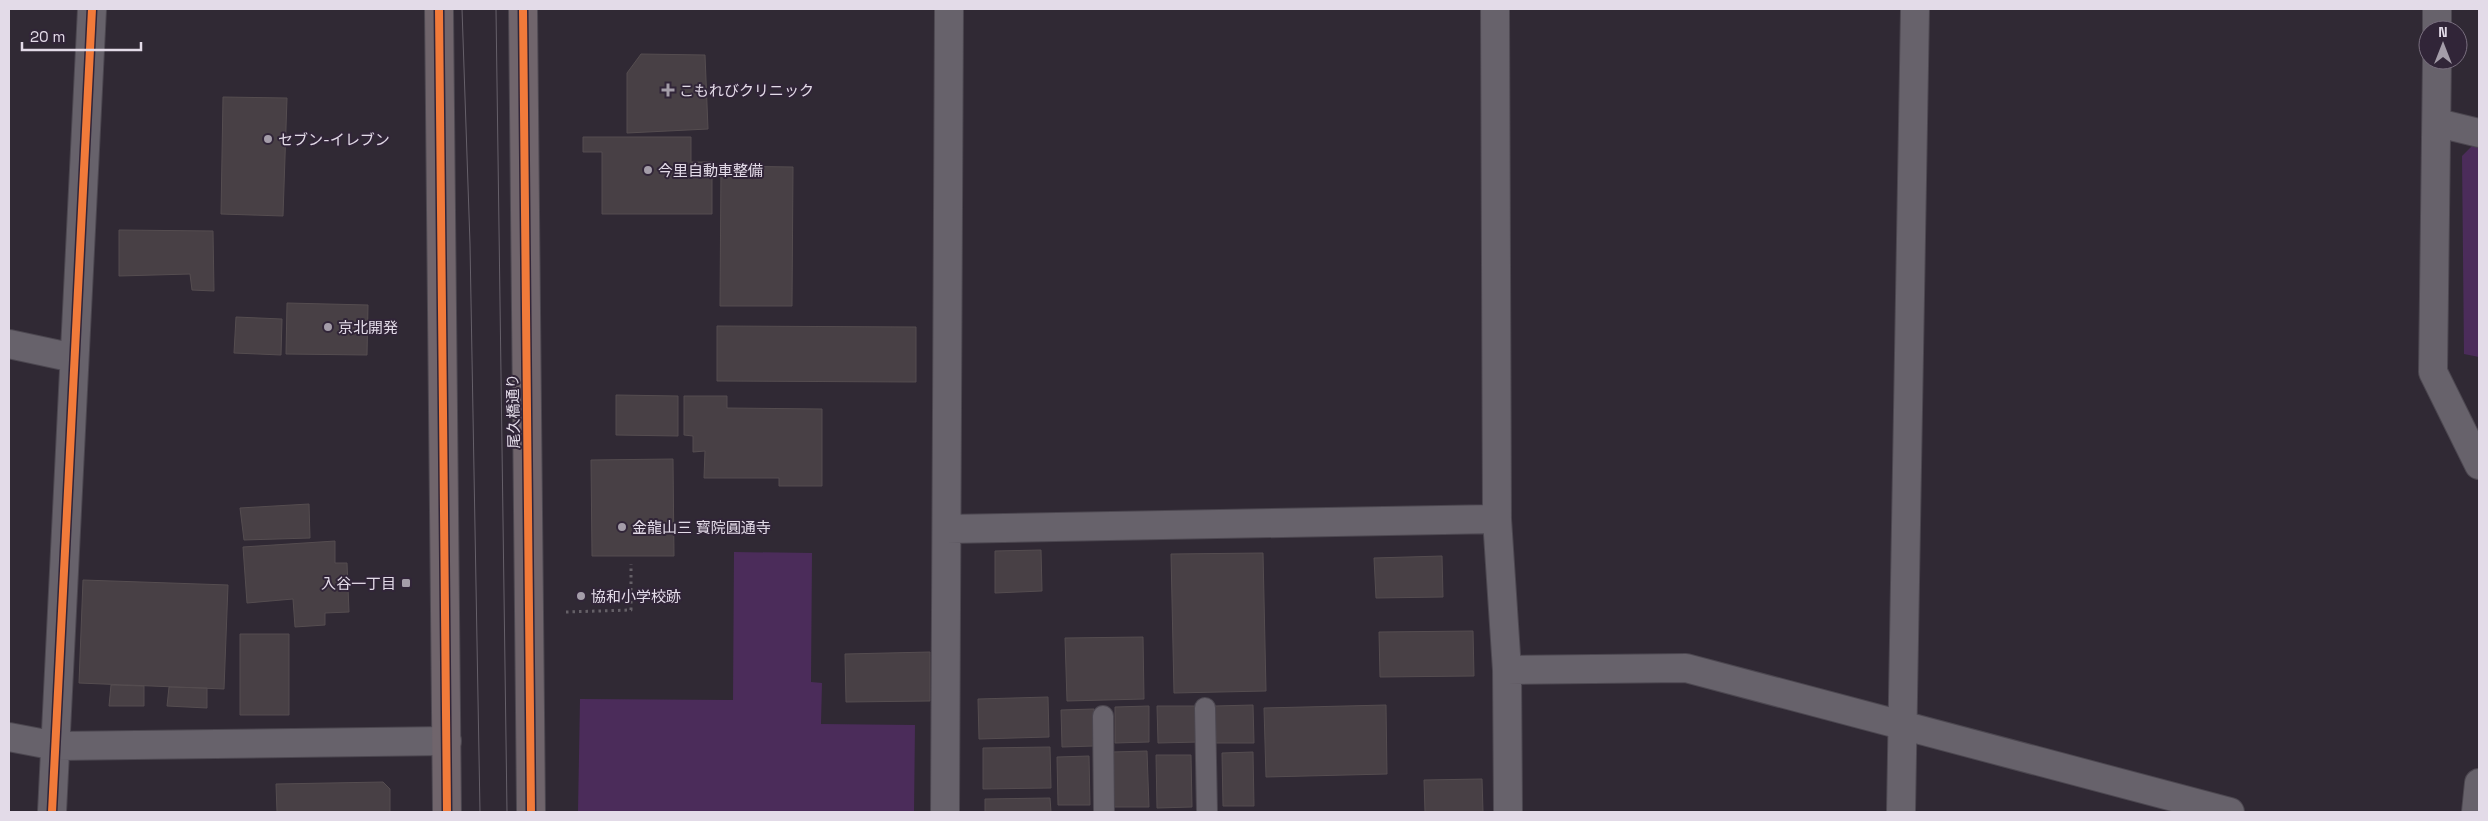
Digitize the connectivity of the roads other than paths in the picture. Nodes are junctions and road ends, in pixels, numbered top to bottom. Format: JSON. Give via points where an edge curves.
{"nodes":[{"id":1,"x":92,"y":9,"type":"edge"},
{"id":2,"x":439,"y":9,"type":"edge"},
{"id":3,"x":523,"y":9,"type":"edge"},
{"id":4,"x":949,"y":9,"type":"edge"},
{"id":5,"x":1495,"y":9,"type":"edge"},
{"id":6,"x":1915,"y":9,"type":"edge"},
{"id":7,"x":2437,"y":70,"type":"edge"},
{"id":8,"x":2438,"y":123,"type":"junction"},
{"id":9,"x":2479,"y":133,"type":"edge"},
{"id":10,"x":9,"y":344,"type":"edge"},
{"id":11,"x":74,"y":358,"type":"junction"},
{"id":12,"x":2479,"y":465,"type":"edge"},
{"id":13,"x":1497,"y":519,"type":"junction"},
{"id":14,"x":947,"y":529,"type":"junction"},
{"id":15,"x":1507,"y":670,"type":"junction"},
{"id":16,"x":1205,"y":708,"type":"dead end"},
{"id":17,"x":1103,"y":716,"type":"dead end"},
{"id":18,"x":1903,"y":727,"type":"junction"},
{"id":19,"x":9,"y":737,"type":"edge"},
{"id":20,"x":446,"y":741,"type":"junction"},
{"id":21,"x":56,"y":746,"type":"junction"},
{"id":22,"x":2479,"y":783,"type":"edge"},
{"id":23,"x":52,"y":812,"type":"edge"},
{"id":24,"x":447,"y":812,"type":"edge"},
{"id":25,"x":531,"y":812,"type":"edge"},
{"id":26,"x":945,"y":812,"type":"edge"},
{"id":27,"x":1104,"y":812,"type":"edge"},
{"id":28,"x":1207,"y":812,"type":"edge"},
{"id":29,"x":1508,"y":812,"type":"edge"},
{"id":30,"x":1901,"y":812,"type":"edge"},
{"id":31,"x":2230,"y":812,"type":"edge"},
{"id":32,"x":2476,"y":812,"type":"edge"}],
"edges":[{"from":1,"to":11,"type":"street"},
{"from":2,"to":20,"type":"main road"},
{"from":3,"to":25,"type":"main road","name":"尾久橋通り"},
{"from":4,"to":14,"type":"street"},
{"from":5,"to":13,"type":"street"},
{"from":6,"to":18,"type":"street"},
{"from":7,"to":8,"type":"street"},
{"from":8,"to":9,"type":"street"},
{"from":8,"to":12,"type":"street","via":[[2433,372]]},
{"from":10,"to":11,"type":"street"},
{"from":11,"to":21,"type":"street"},
{"from":13,"to":14,"type":"street"},
{"from":13,"to":15,"type":"street"},
{"from":14,"to":26,"type":"street"},
{"from":15,"to":18,"type":"street","via":[[1686,668]]},
{"from":15,"to":29,"type":"street"},
{"from":16,"to":28,"type":"lane"},
{"from":17,"to":27,"type":"lane"},
{"from":18,"to":30,"type":"street"},
{"from":18,"to":31,"type":"street"},
{"from":19,"to":21,"type":"street"},
{"from":20,"to":21,"type":"street"},
{"from":20,"to":24,"type":"main road"},
{"from":21,"to":23,"type":"street"},
{"from":22,"to":32,"type":"street"}]}
